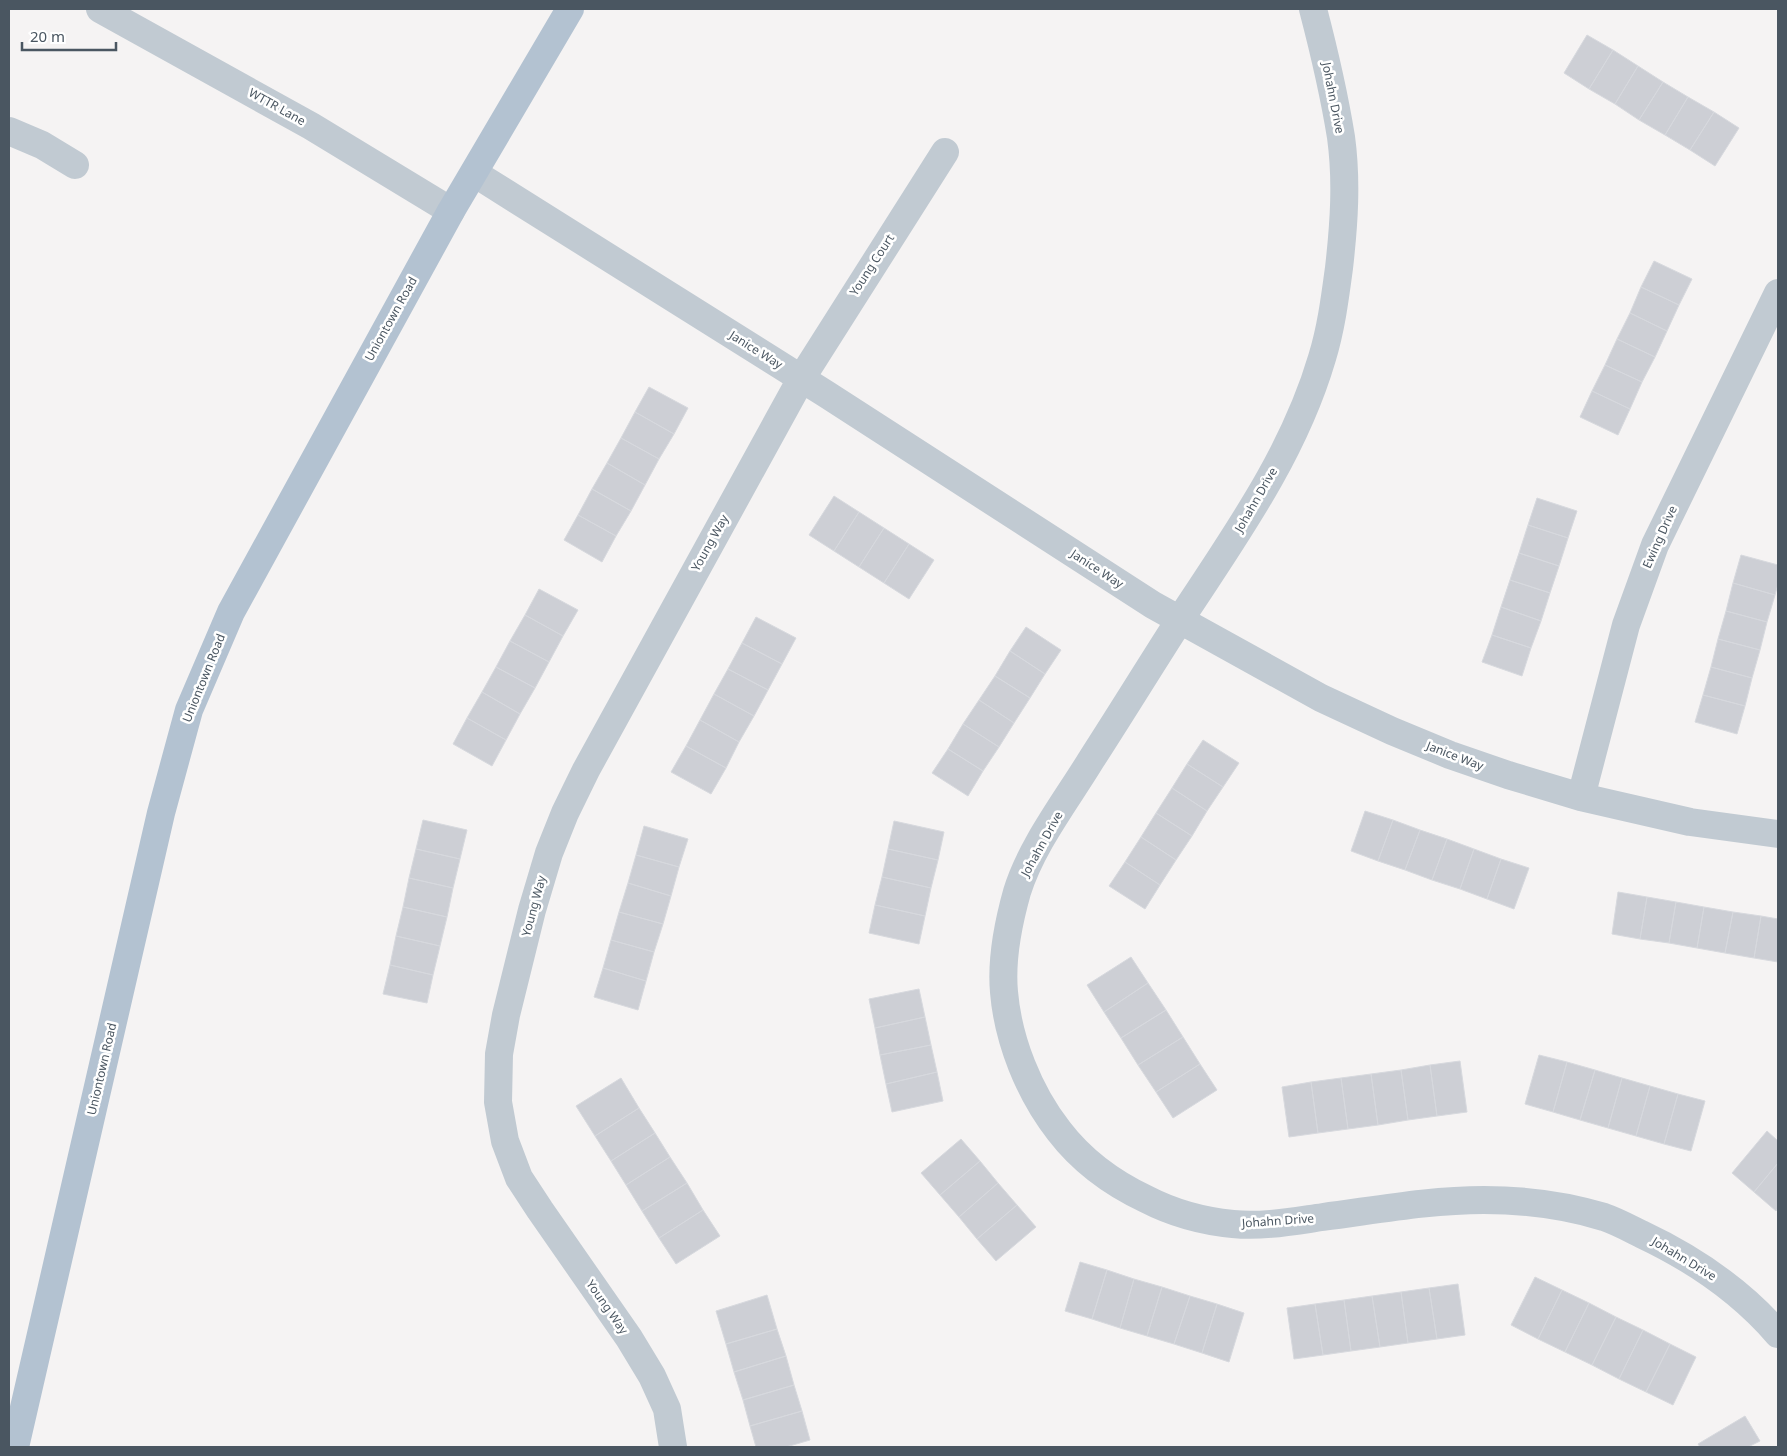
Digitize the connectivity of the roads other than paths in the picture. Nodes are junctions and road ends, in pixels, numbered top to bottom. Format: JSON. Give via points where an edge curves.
{"nodes":[{"id":1,"x":100,"y":9,"type":"edge"},
{"id":2,"x":570,"y":9,"type":"edge"},
{"id":3,"x":1314,"y":9,"type":"edge"},
{"id":4,"x":9,"y":130,"type":"edge"},
{"id":5,"x":945,"y":152,"type":"dead end"},
{"id":6,"x":75,"y":165,"type":"dead end"},
{"id":7,"x":474,"y":173,"type":"junction"},
{"id":8,"x":451,"y":211,"type":"junction"},
{"id":9,"x":1778,"y":293,"type":"edge"},
{"id":10,"x":801,"y":378,"type":"junction"},
{"id":11,"x":1180,"y":620,"type":"junction"},
{"id":12,"x":1581,"y":797,"type":"junction"},
{"id":13,"x":1778,"y":834,"type":"edge"},
{"id":14,"x":1778,"y":1334,"type":"edge"},
{"id":15,"x":15,"y":1447,"type":"edge"},
{"id":16,"x":673,"y":1447,"type":"edge"}],
"edges":[{"from":1,"to":8,"type":"street","name":"WTTR Lane","via":[[311,126]]},
{"from":2,"to":7,"type":"main road","name":"Uniontown Road"},
{"from":3,"to":11,"type":"street","name":"Johahn Drive","via":[[1331,82],[1345,186],[1335,300],[1323,357],[1298,424],[1256,504]]},
{"from":4,"to":6,"type":"street"},
{"from":5,"to":10,"type":"street","name":"Young Court"},
{"from":7,"to":8,"type":"main road","name":"Uniontown Road"},
{"from":7,"to":10,"type":"street","name":"Janice Way"},
{"from":8,"to":15,"type":"main road","name":"Uniontown Road","via":[[232,612],[189,710],[161,813]]},
{"from":9,"to":12,"type":"street","name":"Ewing Drive","via":[[1656,544],[1626,625]]},
{"from":10,"to":11,"type":"street","name":"Janice Way"},
{"from":10,"to":16,"type":"street","name":"Young Way","via":[[565,813],[532,910],[499,1054],[498,1102],[505,1141],[520,1178],[652,1376],[667,1409]]},
{"from":11,"to":12,"type":"street","name":"Janice Way","via":[[1321,698],[1392,731],[1491,770]]},
{"from":11,"to":14,"type":"street","name":"Johahn Drive","via":[[1038,846],[1018,888],[1006,940],[1004,992],[1013,1043],[1031,1087],[1058,1131],[1088,1163],[1126,1190],[1168,1210],[1203,1220],[1238,1224],[1283,1222],[1429,1202],[1485,1200],[1540,1202],[1606,1218],[1670,1248],[1724,1283]]},
{"from":12,"to":13,"type":"street","name":"Janice Way","via":[[1690,822]]}]}
